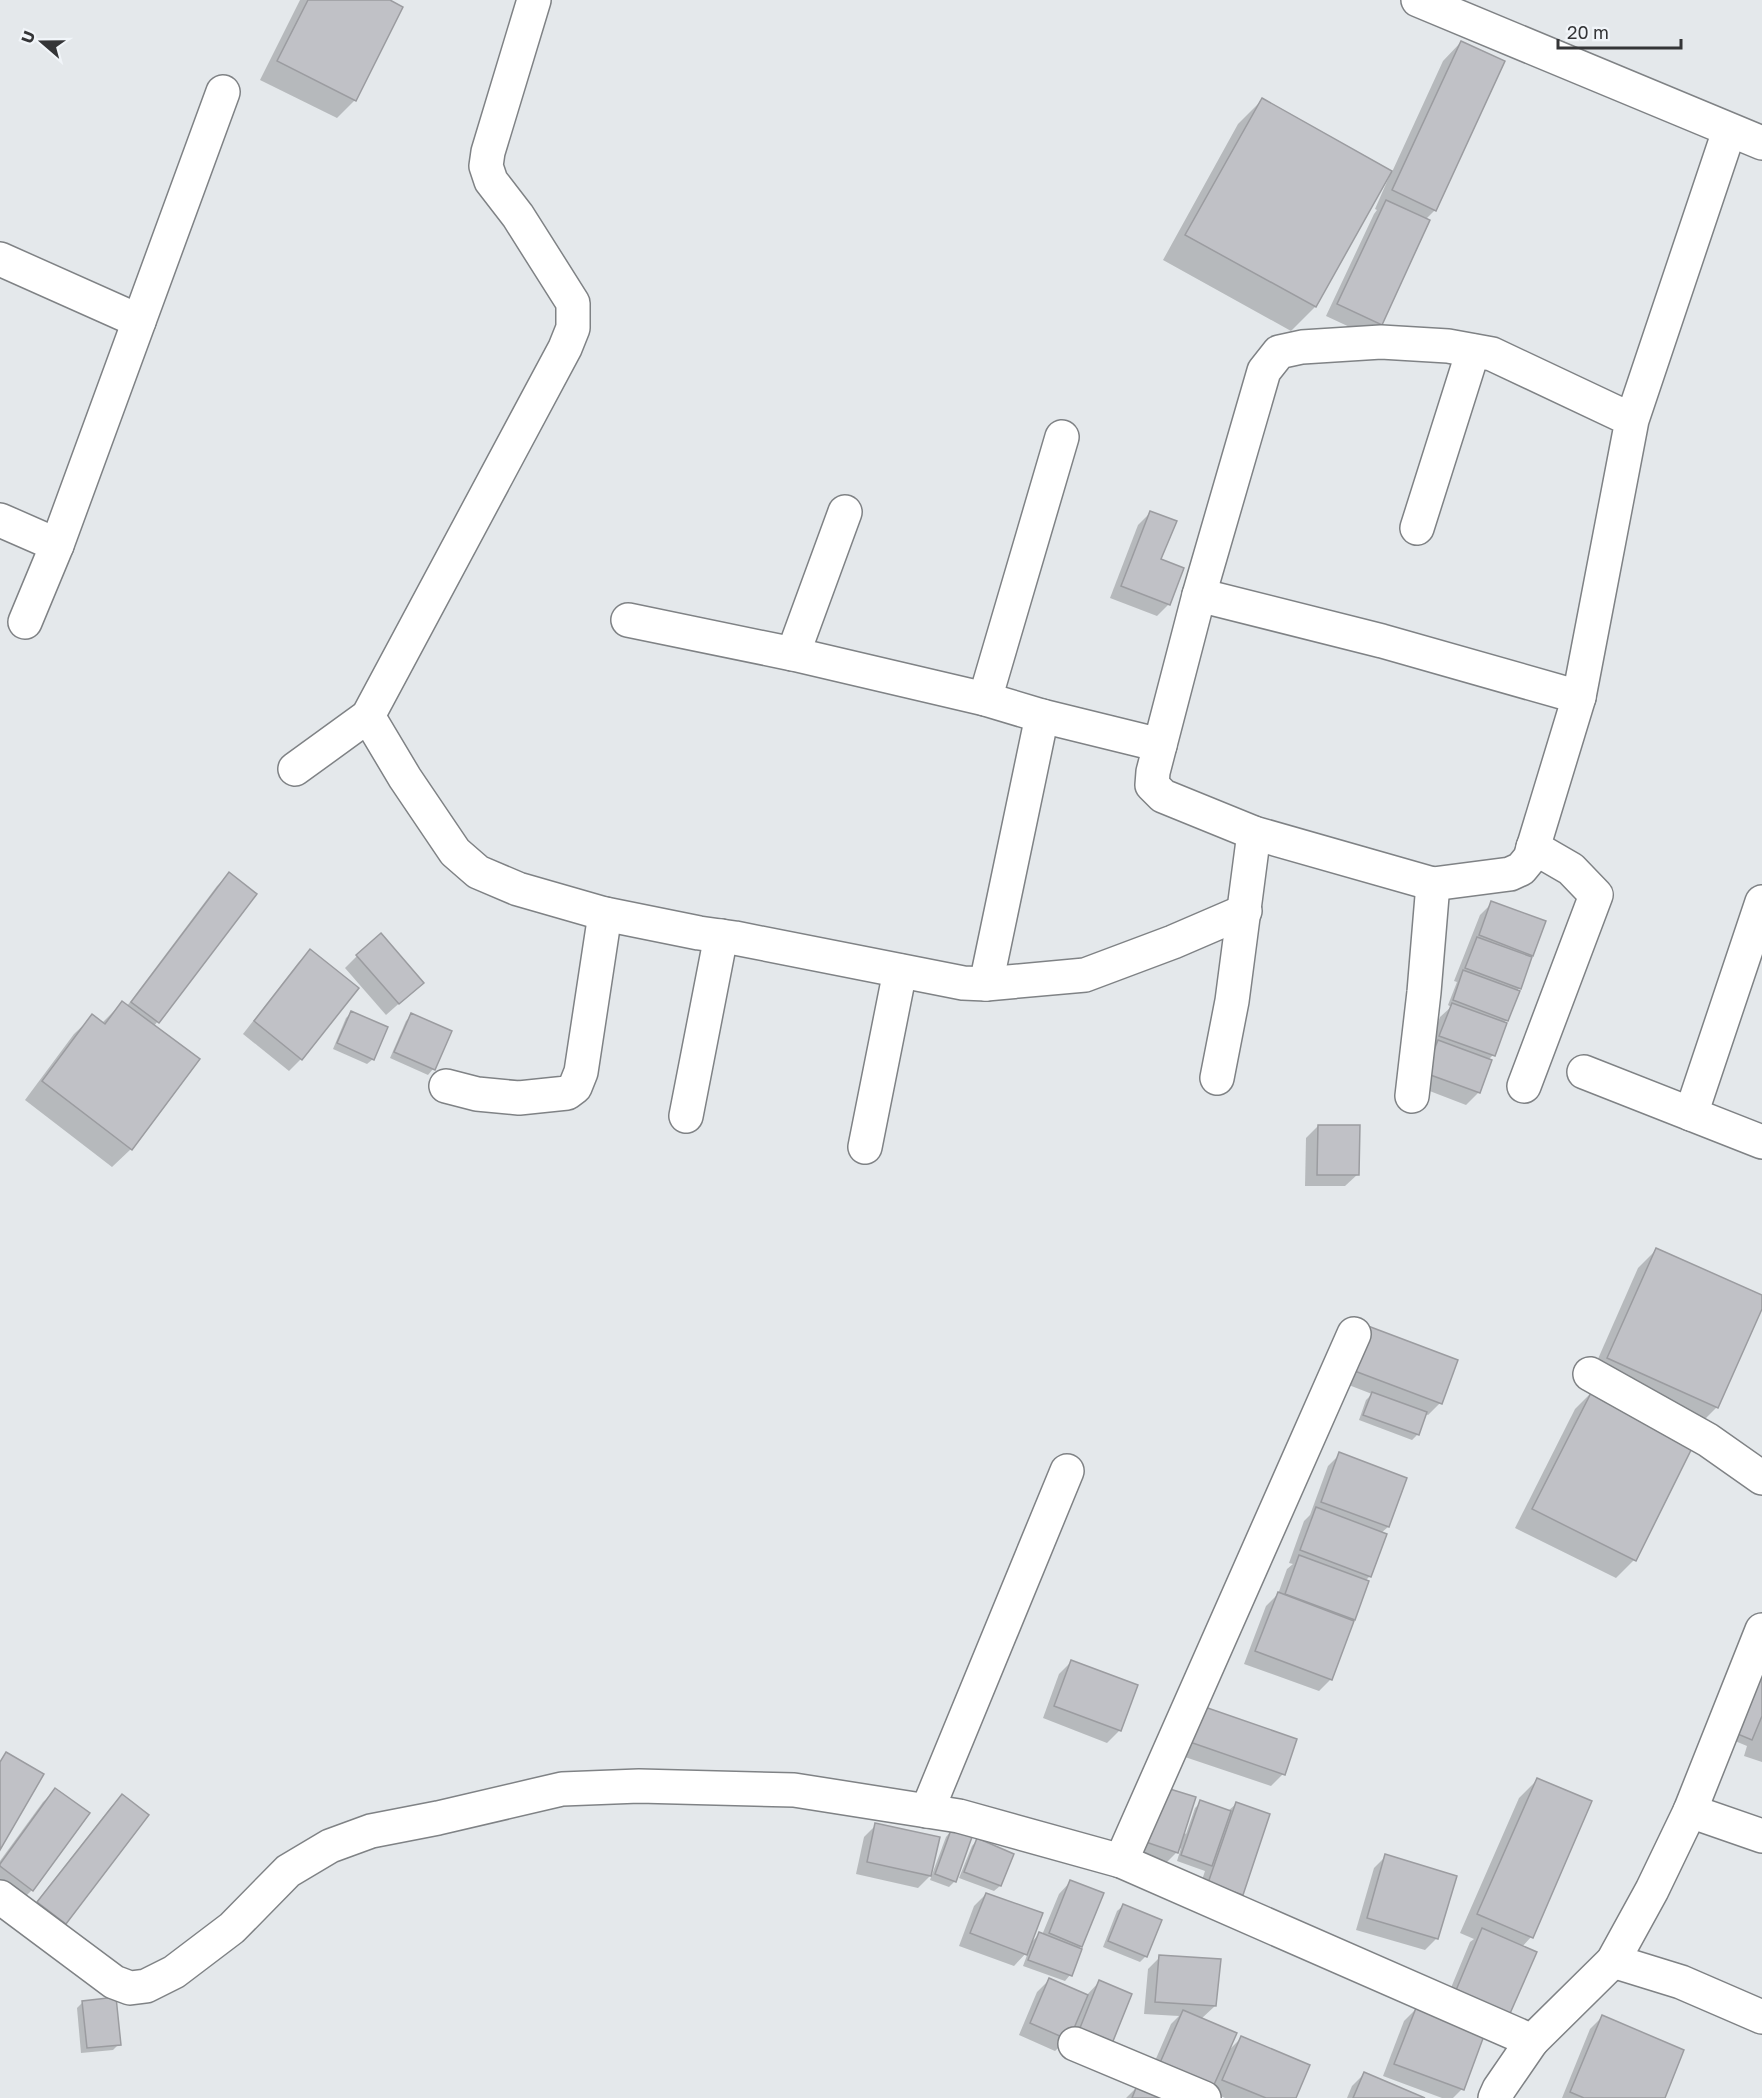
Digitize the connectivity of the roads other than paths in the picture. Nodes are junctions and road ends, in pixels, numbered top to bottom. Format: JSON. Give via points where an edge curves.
{"nodes":[{"id":1,"x":534,"y":0,"type":"edge"},
{"id":2,"x":1418,"y":0,"type":"edge"},
{"id":3,"x":223,"y":92,"type":"dead end"},
{"id":4,"x":1730,"y":131,"type":"junction"},
{"id":5,"x":1762,"y":144,"type":"edge"},
{"id":6,"x":0,"y":259,"type":"edge"},
{"id":7,"x":139,"y":321,"type":"junction"},
{"id":8,"x":1473,"y":351,"type":"junction"},
{"id":9,"x":1632,"y":420,"type":"junction"},
{"id":10,"x":1062,"y":436,"type":"dead end"},
{"id":11,"x":844,"y":512,"type":"dead end"},
{"id":12,"x":0,"y":520,"type":"edge"},
{"id":13,"x":1417,"y":528,"type":"dead end"},
{"id":14,"x":57,"y":545,"type":"junction"},
{"id":15,"x":1199,"y":595,"type":"junction"},
{"id":16,"x":628,"y":620,"type":"dead end"},
{"id":17,"x":25,"y":622,"type":"dead end"},
{"id":18,"x":794,"y":654,"type":"junction"},
{"id":19,"x":1580,"y":697,"type":"junction"},
{"id":20,"x":985,"y":699,"type":"junction"},
{"id":21,"x":368,"y":716,"type":"junction"},
{"id":22,"x":1042,"y":716,"type":"junction"},
{"id":23,"x":1160,"y":745,"type":"junction"},
{"id":24,"x":295,"y":769,"type":"dead end"},
{"id":25,"x":1254,"y":833,"type":"junction"},
{"id":26,"x":1533,"y":847,"type":"junction"},
{"id":27,"x":1433,"y":884,"type":"junction"},
{"id":28,"x":1762,"y":902,"type":"edge"},
{"id":29,"x":1245,"y":911,"type":"junction"},
{"id":30,"x":605,"y":914,"type":"junction"},
{"id":31,"x":721,"y":936,"type":"junction"},
{"id":32,"x":900,"y":971,"type":"junction"},
{"id":33,"x":986,"y":984,"type":"junction"},
{"id":34,"x":1584,"y":1072,"type":"dead end"},
{"id":35,"x":1217,"y":1078,"type":"dead end"},
{"id":36,"x":446,"y":1086,"type":"dead end"},
{"id":37,"x":1524,"y":1086,"type":"dead end"},
{"id":38,"x":1413,"y":1096,"type":"dead end"},
{"id":39,"x":1690,"y":1114,"type":"junction"},
{"id":40,"x":686,"y":1116,"type":"dead end"},
{"id":41,"x":1762,"y":1143,"type":"edge"},
{"id":42,"x":865,"y":1147,"type":"dead end"},
{"id":43,"x":1354,"y":1334,"type":"dead end"},
{"id":44,"x":1590,"y":1374,"type":"dead end"},
{"id":45,"x":1067,"y":1471,"type":"dead end"},
{"id":46,"x":1762,"y":1478,"type":"edge"},
{"id":47,"x":1762,"y":1630,"type":"edge"},
{"id":48,"x":927,"y":1811,"type":"junction"},
{"id":49,"x":1690,"y":1811,"type":"junction"},
{"id":50,"x":1762,"y":1836,"type":"edge"},
{"id":51,"x":1121,"y":1861,"type":"junction"},
{"id":52,"x":0,"y":1897,"type":"edge"},
{"id":53,"x":1613,"y":1961,"type":"junction"},
{"id":54,"x":1762,"y":2017,"type":"edge"},
{"id":55,"x":1532,"y":2041,"type":"junction"},
{"id":56,"x":1075,"y":2044,"type":"dead end"},
{"id":57,"x":1204,"y":2098,"type":"edge"},
{"id":58,"x":1495,"y":2098,"type":"edge"}],
"edges":[{"from":1,"to":21,"type":"street","via":[[486,166],[491,181],[573,303],[573,328]]},
{"from":2,"to":4,"type":"street"},
{"from":3,"to":7,"type":"street"},
{"from":4,"to":5,"type":"street"},
{"from":4,"to":9,"type":"street"},
{"from":6,"to":7,"type":"street"},
{"from":7,"to":14,"type":"street"},
{"from":8,"to":9,"type":"street","via":[[1492,354]]},
{"from":8,"to":13,"type":"street"},
{"from":8,"to":15,"type":"street","via":[[1381,342],[1279,352],[1264,371]]},
{"from":9,"to":19,"type":"street"},
{"from":10,"to":20,"type":"street"},
{"from":11,"to":18,"type":"street"},
{"from":12,"to":14,"type":"street"},
{"from":14,"to":17,"type":"street"},
{"from":15,"to":19,"type":"street"},
{"from":15,"to":23,"type":"street"},
{"from":16,"to":18,"type":"street"},
{"from":18,"to":20,"type":"street"},
{"from":19,"to":26,"type":"street"},
{"from":20,"to":22,"type":"street"},
{"from":21,"to":24,"type":"street"},
{"from":21,"to":30,"type":"street","via":[[455,852],[478,872],[518,889]]},
{"from":22,"to":23,"type":"street"},
{"from":22,"to":33,"type":"street"},
{"from":23,"to":25,"type":"street","via":[[1152,785],[1163,796]]},
{"from":25,"to":27,"type":"street"},
{"from":25,"to":29,"type":"street"},
{"from":26,"to":27,"type":"street","via":[[1521,869],[1510,874]]},
{"from":26,"to":37,"type":"street","via":[[1571,869],[1596,895]]},
{"from":27,"to":38,"type":"street"},
{"from":28,"to":39,"type":"street"},
{"from":29,"to":33,"type":"street","via":[[1085,975]]},
{"from":29,"to":35,"type":"street"},
{"from":30,"to":31,"type":"street"},
{"from":30,"to":36,"type":"street","via":[[576,1087],[567,1093],[519,1098]]},
{"from":31,"to":32,"type":"street"},
{"from":31,"to":40,"type":"street"},
{"from":32,"to":33,"type":"street"},
{"from":32,"to":42,"type":"street"},
{"from":34,"to":39,"type":"street"},
{"from":39,"to":41,"type":"street"},
{"from":43,"to":51,"type":"street"},
{"from":44,"to":46,"type":"street","via":[[1708,1440]]},
{"from":45,"to":48,"type":"street"},
{"from":47,"to":49,"type":"street"},
{"from":48,"to":51,"type":"street","via":[[959,1816]]},
{"from":48,"to":52,"type":"street","via":[[794,1790],[639,1786],[562,1789],[371,1831],[330,1846],[288,1871],[232,1928],[174,1972],[147,1986],[130,1988],[114,1982]]},
{"from":49,"to":50,"type":"street"},
{"from":49,"to":53,"type":"street"},
{"from":51,"to":55,"type":"street"},
{"from":53,"to":54,"type":"street","via":[[1681,1983]]},
{"from":53,"to":55,"type":"street"},
{"from":55,"to":58,"type":"street"},
{"from":56,"to":57,"type":"street"}]}
